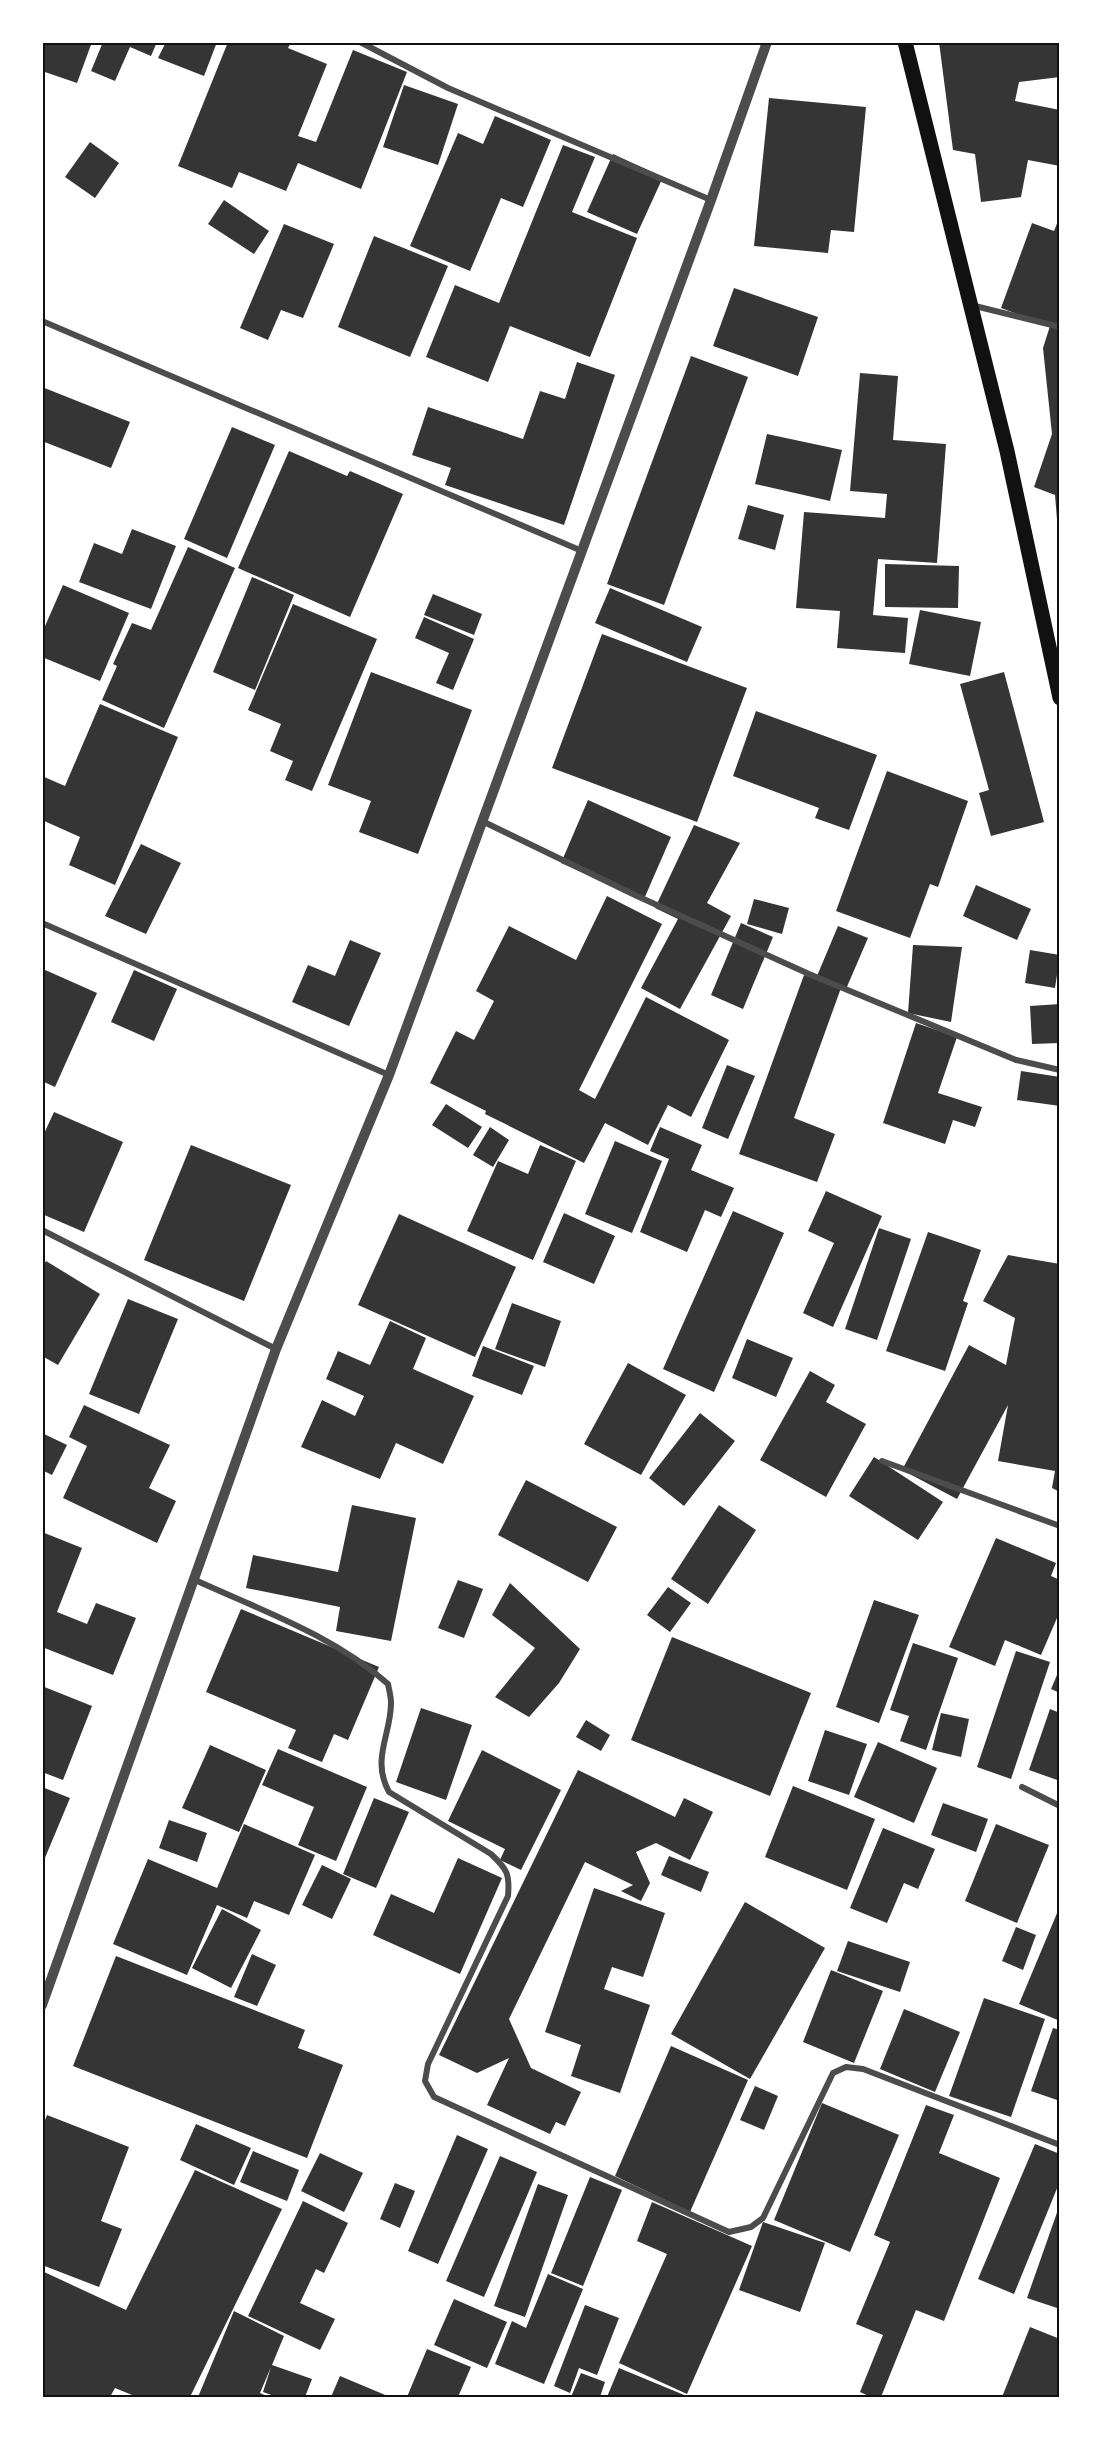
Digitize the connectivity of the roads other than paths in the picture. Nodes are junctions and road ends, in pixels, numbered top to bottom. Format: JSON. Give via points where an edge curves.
{"nodes":[{"id":1,"x":360,"y":42,"type":"edge"},
{"id":2,"x":767,"y":42,"type":"edge"},
{"id":3,"x":905,"y":42,"type":"edge"},
{"id":4,"x":711,"y":200,"type":"junction"},
{"id":5,"x":970,"y":305,"type":"junction"},
{"id":6,"x":42,"y":321,"type":"edge"},
{"id":7,"x":1060,"y":327,"type":"edge"},
{"id":8,"x":583,"y":552,"type":"junction"},
{"id":9,"x":1055,"y":646,"type":"edge"},
{"id":10,"x":1060,"y":698,"type":"edge"},
{"id":11,"x":482,"y":820,"type":"junction"},
{"id":12,"x":42,"y":923,"type":"edge"},
{"id":13,"x":1060,"y":1070,"type":"edge"},
{"id":14,"x":389,"y":1074,"type":"junction"},
{"id":15,"x":42,"y":1230,"type":"edge"},
{"id":16,"x":276,"y":1349,"type":"junction"},
{"id":17,"x":882,"y":1461,"type":"dead end"},
{"id":18,"x":1060,"y":1526,"type":"edge"},
{"id":19,"x":193,"y":1580,"type":"junction"},
{"id":20,"x":1022,"y":1786,"type":"dead end"},
{"id":21,"x":1060,"y":1806,"type":"edge"},
{"id":22,"x":42,"y":2005,"type":"edge"},
{"id":23,"x":1060,"y":2145,"type":"edge"}],
"edges":[{"from":1,"to":4,"type":"street","via":[[448,88]]},
{"from":2,"to":4,"type":"street"},
{"from":3,"to":5,"type":"main road"},
{"from":4,"to":8,"type":"street"},
{"from":5,"to":7,"type":"street"},
{"from":5,"to":9,"type":"main road"},
{"from":6,"to":8,"type":"street"},
{"from":8,"to":11,"type":"street"},
{"from":9,"to":10,"type":"main road"},
{"from":11,"to":13,"type":"street","via":[[809,974],[1016,1059]]},
{"from":11,"to":14,"type":"street"},
{"from":12,"to":14,"type":"street"},
{"from":14,"to":16,"type":"street"},
{"from":15,"to":16,"type":"street"},
{"from":16,"to":19,"type":"street"},
{"from":17,"to":18,"type":"street"},
{"from":19,"to":22,"type":"street"},
{"from":19,"to":23,"type":"street","via":[[335,1644],[388,1684],[391,1704],[381,1760],[389,1792],[491,1854],[507,1872],[508,1896],[428,2064],[426,2081],[434,2097],[729,2232],[751,2227],[762,2218],[833,2073],[846,2067],[863,2069]]},
{"from":20,"to":21,"type":"street"}]}
